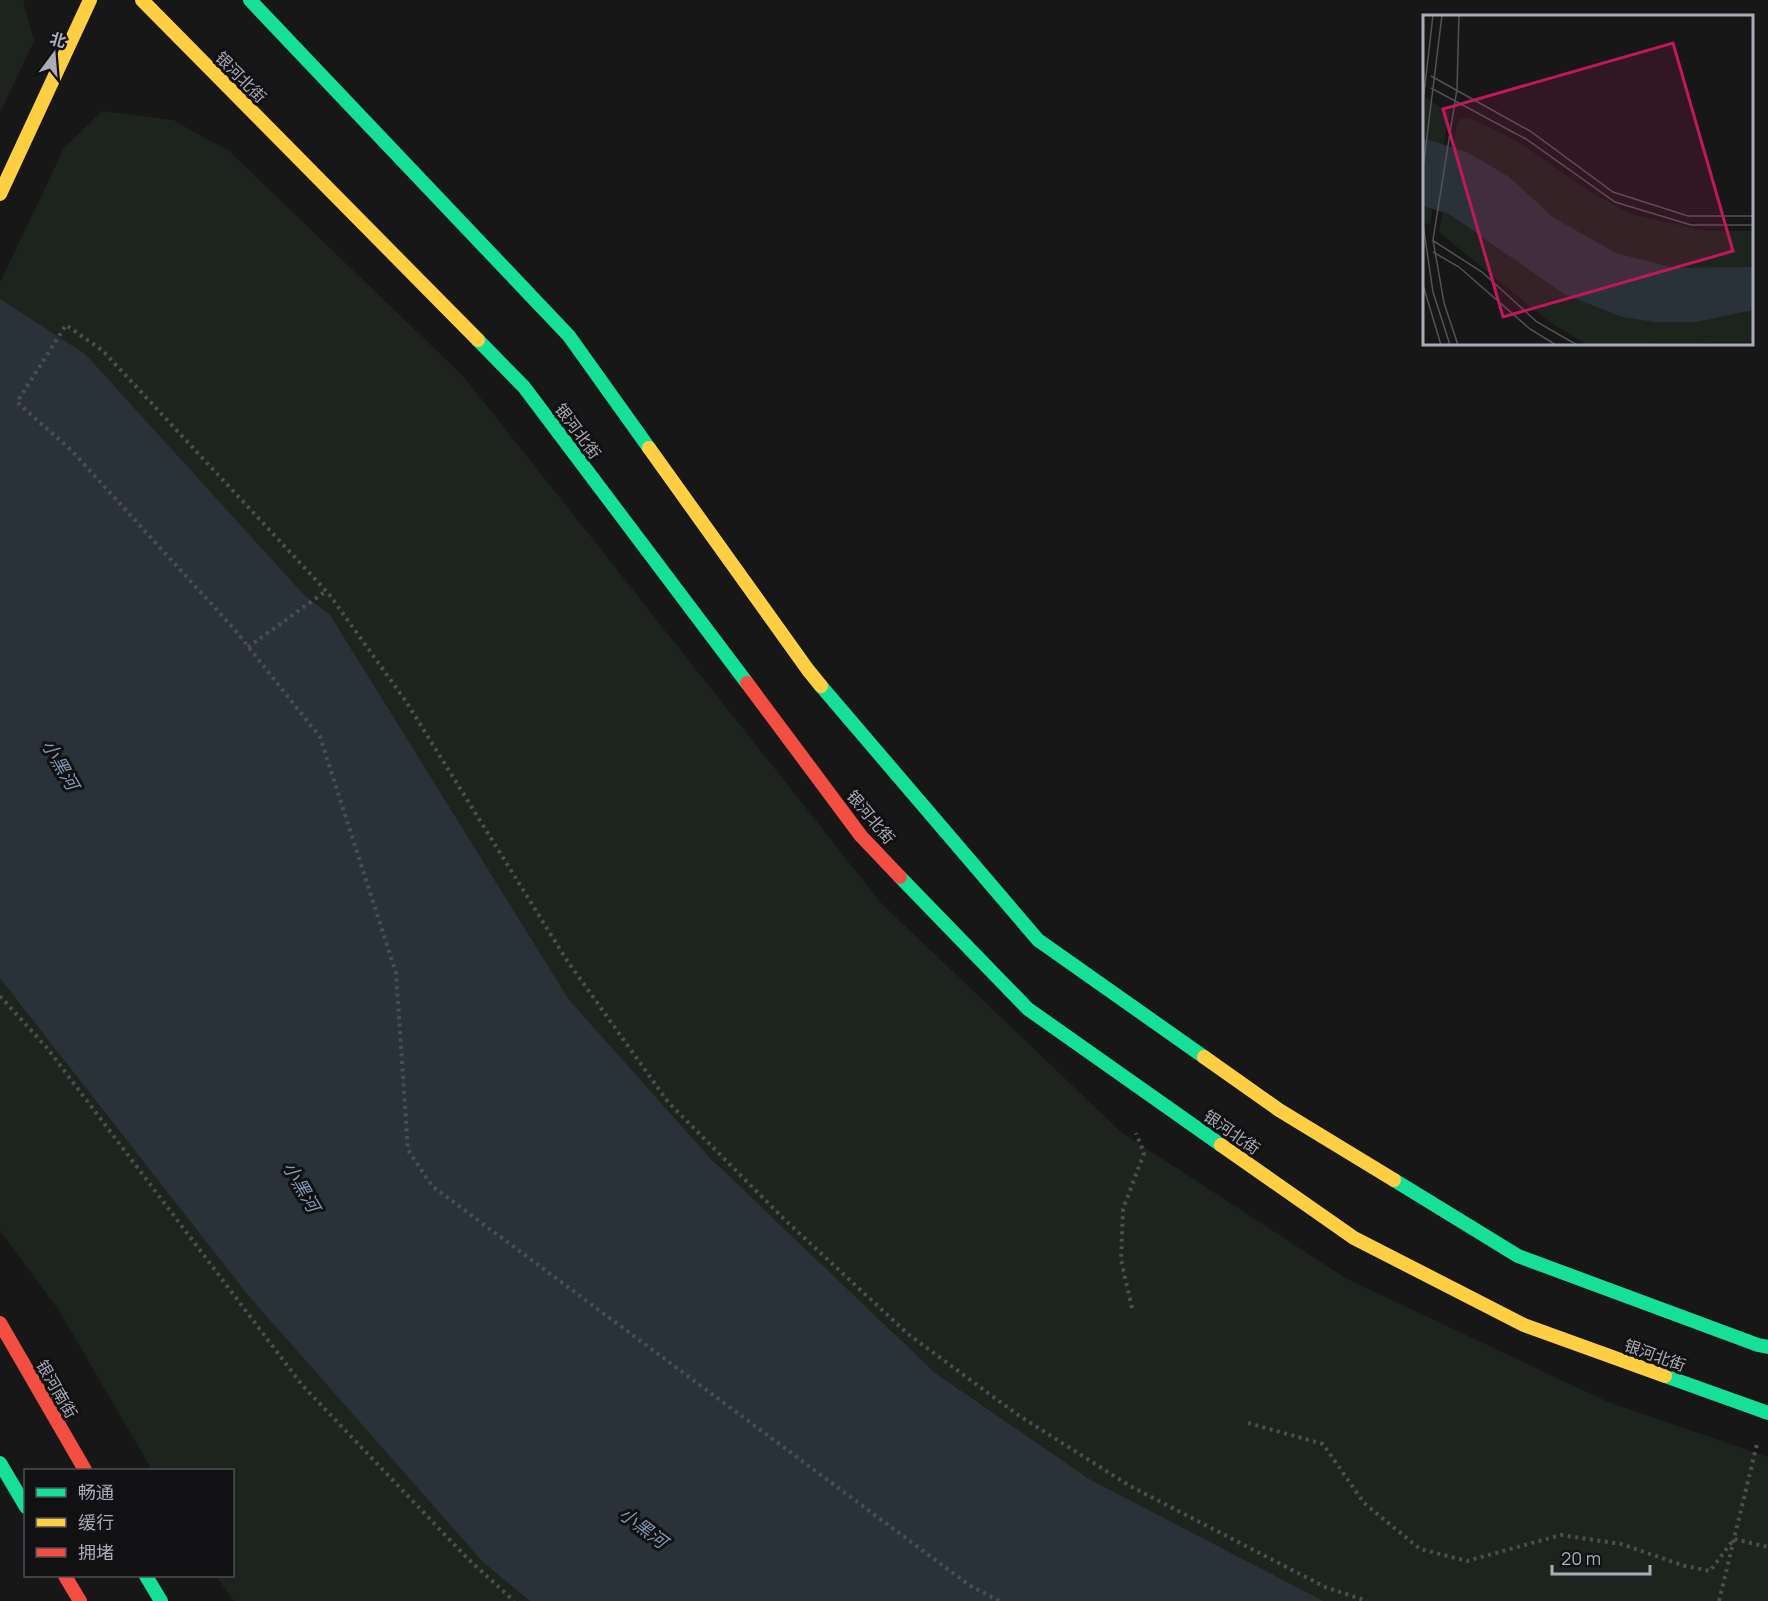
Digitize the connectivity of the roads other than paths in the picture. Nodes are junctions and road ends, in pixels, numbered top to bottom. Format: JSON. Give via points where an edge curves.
{"nodes":[{"id":1,"x":90,"y":0,"type":"edge"},
{"id":2,"x":141,"y":0,"type":"edge"},
{"id":3,"x":250,"y":0,"type":"edge"},
{"id":4,"x":0,"y":194,"type":"edge"},
{"id":5,"x":0,"y":1323,"type":"edge"},
{"id":6,"x":1768,"y":1347,"type":"edge"},
{"id":7,"x":1767,"y":1412,"type":"edge"},
{"id":8,"x":0,"y":1463,"type":"edge"},
{"id":9,"x":84,"y":1469,"type":"edge"},
{"id":10,"x":24,"y":1504,"type":"edge"},
{"id":11,"x":66,"y":1577,"type":"edge"},
{"id":12,"x":147,"y":1577,"type":"edge"},
{"id":13,"x":80,"y":1601,"type":"edge"},
{"id":14,"x":161,"y":1601,"type":"edge"}],
"edges":[{"from":1,"to":4,"type":"main road"},
{"from":2,"to":7,"type":"main road","name":"银河北街","via":[[524,387],[861,836],[1028,1009],[1354,1238],[1524,1325]]},
{"from":3,"to":6,"type":"main road","via":[[569,336],[808,670],[1038,940],[1279,1110],[1518,1256]]},
{"from":5,"to":9,"type":"main road","name":"银河南街"},
{"from":8,"to":10,"type":"main road"},
{"from":11,"to":13,"type":"main road"},
{"from":12,"to":14,"type":"main road"}]}
